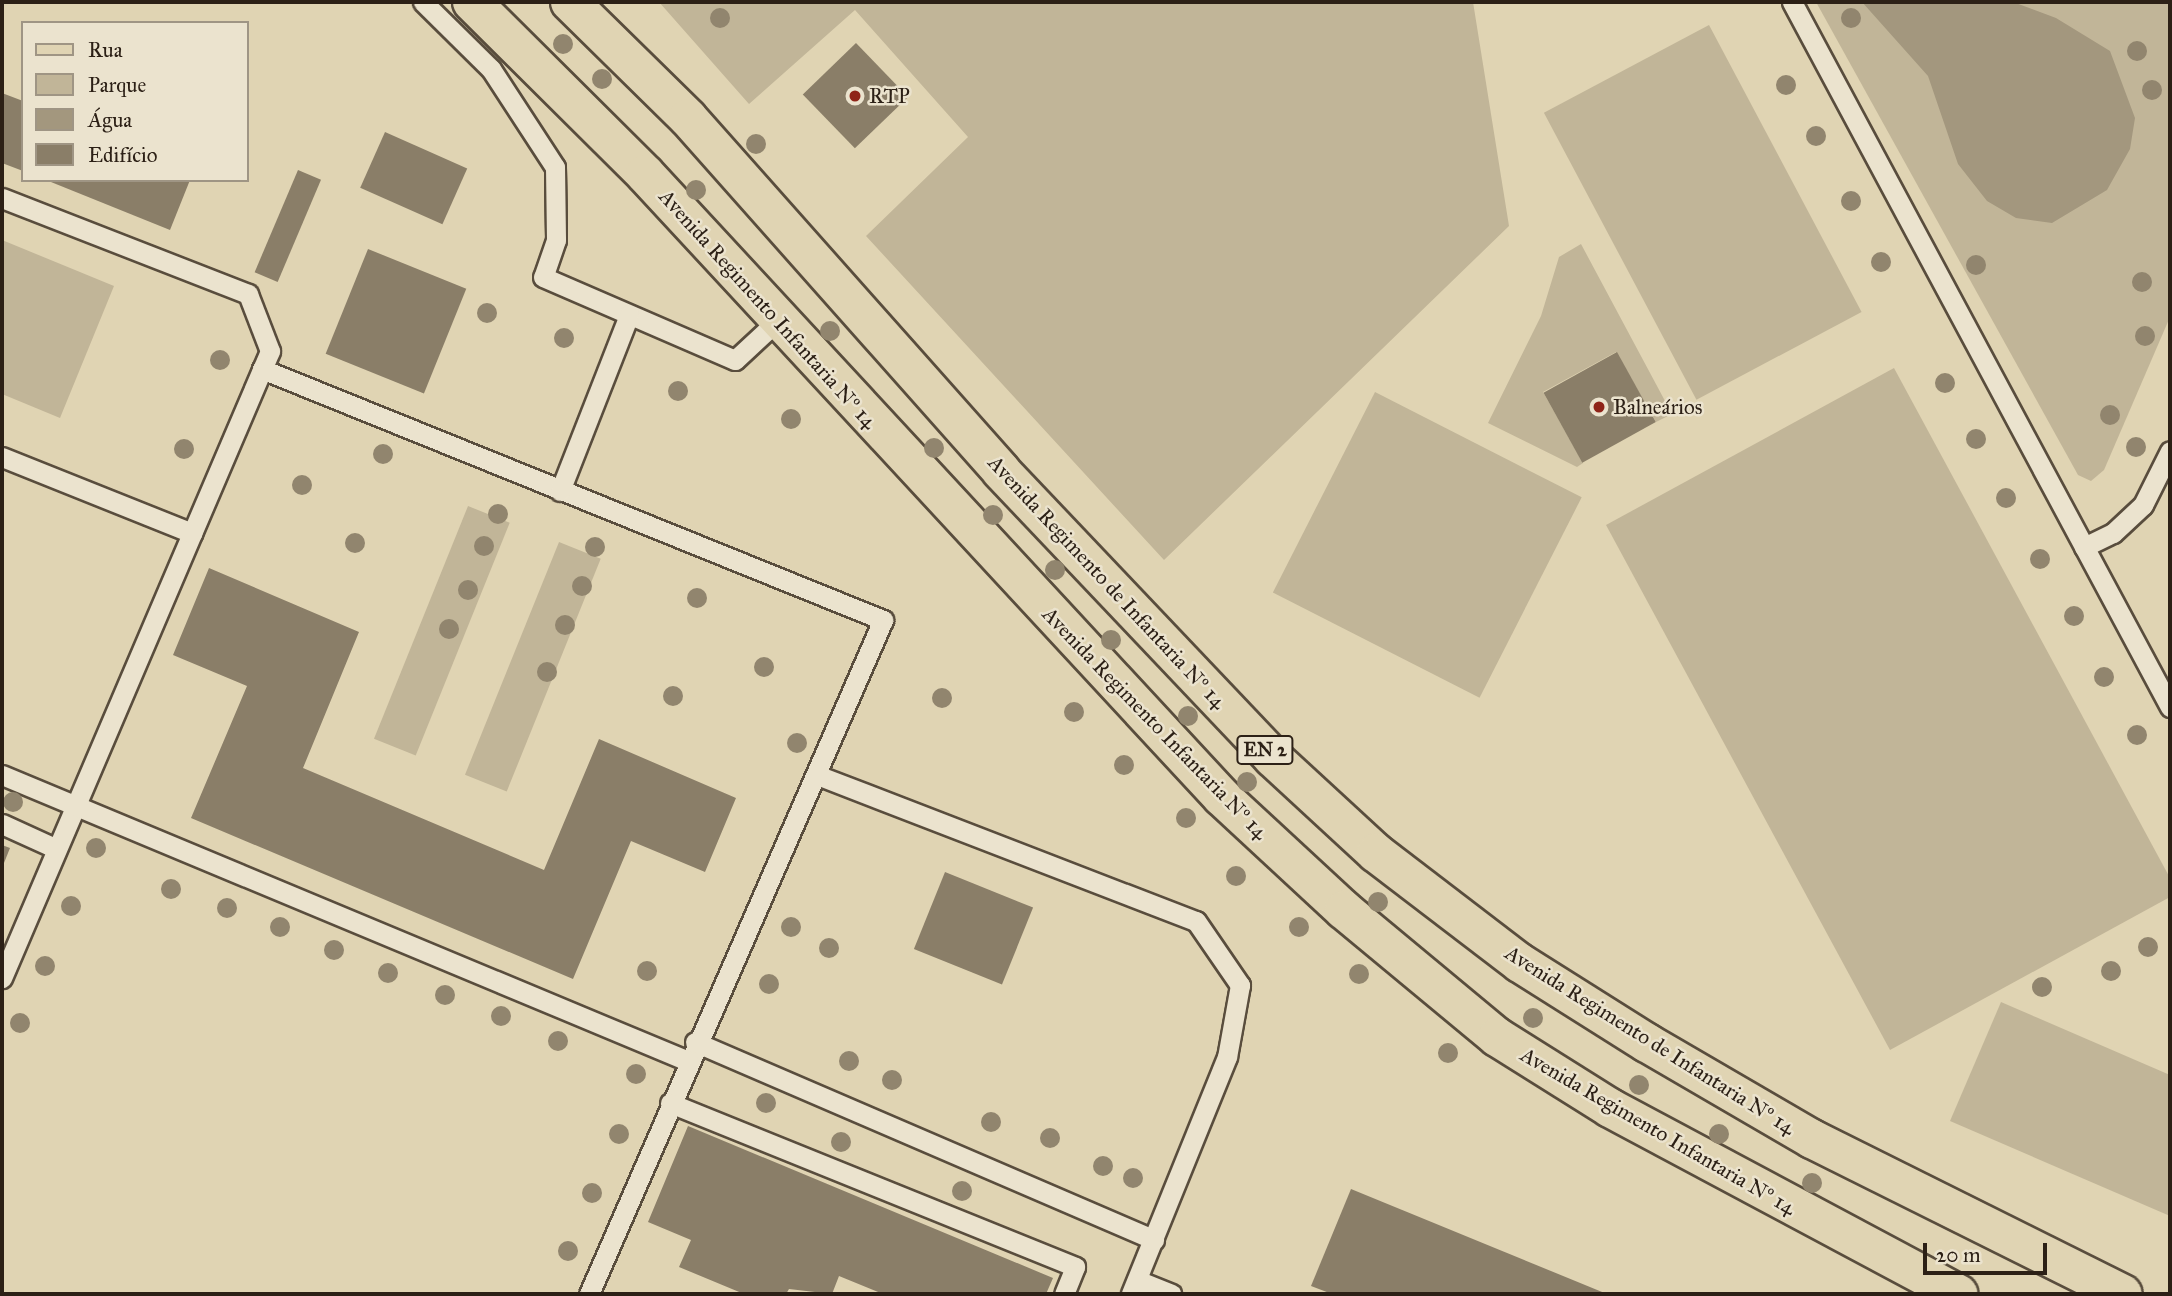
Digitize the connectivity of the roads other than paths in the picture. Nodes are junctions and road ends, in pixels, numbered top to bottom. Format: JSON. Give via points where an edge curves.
{"nodes":[{"id":1,"x":424,"y":2,"type":"edge"},
{"id":2,"x":472,"y":2,"type":"edge"},
{"id":3,"x":570,"y":2,"type":"edge"},
{"id":4,"x":1792,"y":2,"type":"edge"},
{"id":5,"x":2,"y":198,"type":"edge"},
{"id":6,"x":629,"y":315,"type":"junction"},
{"id":7,"x":778,"y":320,"type":"junction"},
{"id":8,"x":262,"y":369,"type":"junction"},
{"id":9,"x":2170,"y":451,"type":"edge"},
{"id":10,"x":2,"y":457,"type":"edge"},
{"id":11,"x":560,"y":491,"type":"junction"},
{"id":12,"x":192,"y":533,"type":"junction"},
{"id":13,"x":2084,"y":547,"type":"junction"},
{"id":14,"x":2170,"y":707,"type":"edge"},
{"id":15,"x":2,"y":775,"type":"edge"},
{"id":16,"x":817,"y":775,"type":"junction"},
{"id":17,"x":76,"y":806,"type":"junction"},
{"id":18,"x":2,"y":824,"type":"edge"},
{"id":19,"x":57,"y":849,"type":"junction"},
{"id":20,"x":2,"y":978,"type":"edge"},
{"id":21,"x":695,"y":1042,"type":"junction"},
{"id":22,"x":688,"y":1061,"type":"junction"},
{"id":23,"x":670,"y":1103,"type":"junction"},
{"id":24,"x":1153,"y":1240,"type":"junction"},
{"id":25,"x":1134,"y":1287,"type":"edge"},
{"id":26,"x":589,"y":1294,"type":"edge"},
{"id":27,"x":1064,"y":1294,"type":"edge"},
{"id":28,"x":1171,"y":1294,"type":"edge"},
{"id":29,"x":1959,"y":1294,"type":"edge"},
{"id":30,"x":2123,"y":1294,"type":"edge"}],
"edges":[{"from":1,"to":6,"type":"lane","via":[[491,69],[555,167],[556,240],[543,277]]},
{"from":2,"to":7,"type":"main road","name":"Avenida Regimento Infantaria Nº 14","number":"EN 2"},
{"from":3,"to":30,"type":"main road","name":"Avenida Regimento de Infantaria Nº 14","number":"EN 2","via":[[688,118],[1001,471],[1273,758],[1376,853],[1520,963],[1647,1043],[1811,1139]]},
{"from":4,"to":13,"type":"lane"},
{"from":5,"to":8,"type":"lane","via":[[247,294],[270,351]]},
{"from":6,"to":7,"type":"lane","via":[[735,360]]},
{"from":6,"to":11,"type":"lane"},
{"from":7,"to":29,"type":"main road","name":"Avenida Regimento Infantaria Nº 14","number":"EN 2","via":[[1222,797],[1435,987],[1497,1037],[1610,1108]]},
{"from":8,"to":11,"type":"lane"},
{"from":8,"to":12,"type":"lane"},
{"from":9,"to":13,"type":"lane","via":[[2143,505],[2113,533]]},
{"from":10,"to":12,"type":"lane"},
{"from":11,"to":16,"type":"lane","via":[[883,620]]},
{"from":12,"to":17,"type":"lane"},
{"from":13,"to":14,"type":"lane"},
{"from":15,"to":17,"type":"lane"},
{"from":16,"to":21,"type":"lane"},
{"from":16,"to":24,"type":"lane","via":[[1196,921],[1240,985],[1227,1057]]},
{"from":17,"to":19,"type":"lane"},
{"from":17,"to":22,"type":"lane"},
{"from":18,"to":19,"type":"lane"},
{"from":19,"to":20,"type":"lane"},
{"from":21,"to":22,"type":"lane"},
{"from":21,"to":24,"type":"lane"},
{"from":22,"to":23,"type":"lane"},
{"from":23,"to":26,"type":"lane"},
{"from":23,"to":27,"type":"lane","via":[[1075,1267]]},
{"from":24,"to":25,"type":"lane"},
{"from":25,"to":28,"type":"lane"}]}
